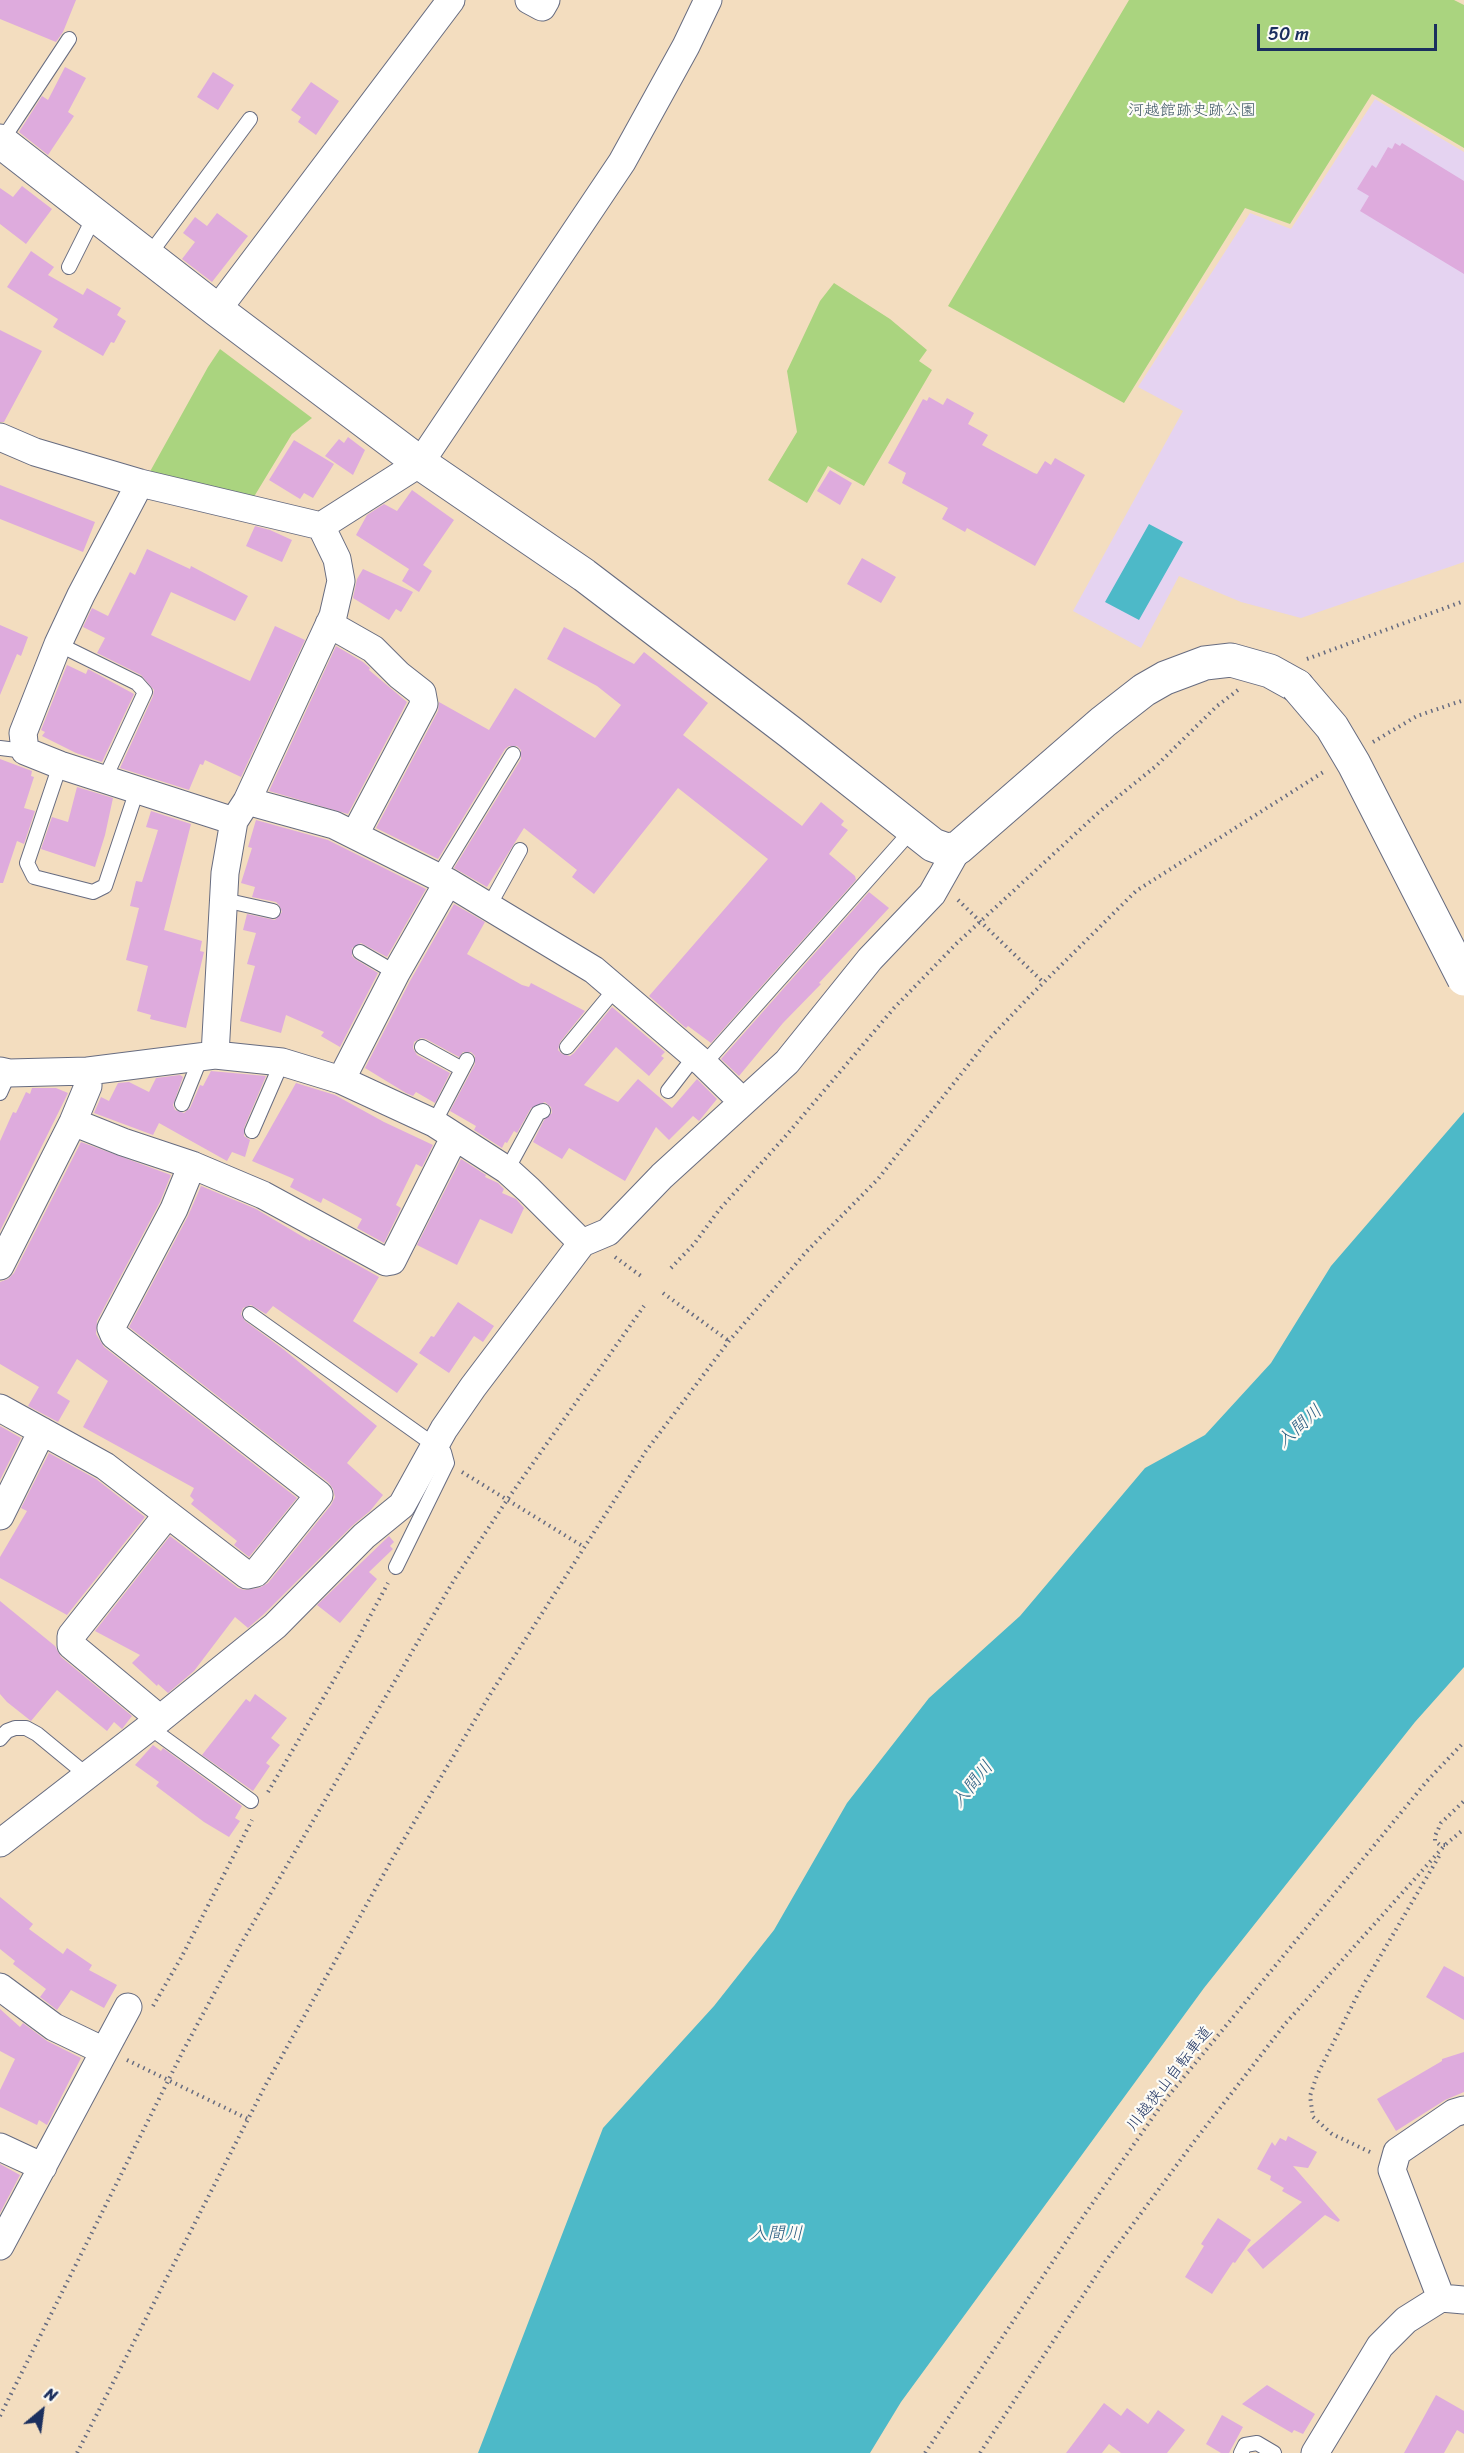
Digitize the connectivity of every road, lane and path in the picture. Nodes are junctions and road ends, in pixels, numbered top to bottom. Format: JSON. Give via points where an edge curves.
{"nodes":[{"id":1,"x":451,"y":0,"type":"edge"},
{"id":2,"x":529,"y":0,"type":"edge"},
{"id":3,"x":546,"y":0,"type":"edge"},
{"id":4,"x":708,"y":0,"type":"edge"},
{"id":5,"x":69,"y":39,"type":"dead end"},
{"id":6,"x":250,"y":120,"type":"dead end"},
{"id":7,"x":1,"y":141,"type":"edge"},
{"id":8,"x":96,"y":214,"type":"junction"},
{"id":9,"x":148,"y":255,"type":"junction"},
{"id":10,"x":69,"y":267,"type":"dead end"},
{"id":11,"x":217,"y":310,"type":"junction"},
{"id":12,"x":0,"y":437,"type":"edge"},
{"id":13,"x":420,"y":463,"type":"junction"},
{"id":14,"x":140,"y":483,"type":"junction"},
{"id":15,"x":321,"y":526,"type":"junction"},
{"id":16,"x":1464,"y":601,"type":"edge"},
{"id":17,"x":329,"y":624,"type":"junction"},
{"id":18,"x":58,"y":644,"type":"junction"},
{"id":19,"x":1301,"y":673,"type":"junction"},
{"id":20,"x":1242,"y":687,"type":"dead end"},
{"id":21,"x":1464,"y":700,"type":"edge"},
{"id":22,"x":1368,"y":745,"type":"dead end"},
{"id":23,"x":12,"y":750,"type":"edge"},
{"id":24,"x":513,"y":754,"type":"dead end"},
{"id":25,"x":60,"y":765,"type":"junction"},
{"id":26,"x":1328,"y":769,"type":"dead end"},
{"id":27,"x":105,"y":778,"type":"junction"},
{"id":28,"x":137,"y":790,"type":"junction"},
{"id":29,"x":240,"y":811,"type":"junction"},
{"id":30,"x":912,"y":830,"type":"junction"},
{"id":31,"x":355,"y":834,"type":"junction"},
{"id":32,"x":958,"y":848,"type":"junction"},
{"id":33,"x":520,"y":850,"type":"dead end"},
{"id":34,"x":443,"y":880,"type":"junction"},
{"id":35,"x":953,"y":896,"type":"dead end"},
{"id":36,"x":224,"y":900,"type":"junction"},
{"id":37,"x":489,"y":906,"type":"junction"},
{"id":38,"x":273,"y":911,"type":"dead end"},
{"id":39,"x":980,"y":922,"type":"junction"},
{"id":40,"x":360,"y":951,"type":"dead end"},
{"id":41,"x":396,"y":974,"type":"junction"},
{"id":42,"x":1464,"y":979,"type":"edge"},
{"id":43,"x":1044,"y":982,"type":"junction"},
{"id":44,"x":615,"y":988,"type":"junction"},
{"id":45,"x":422,"y":1047,"type":"dead end"},
{"id":46,"x":567,"y":1047,"type":"dead end"},
{"id":47,"x":208,"y":1056,"type":"junction"},
{"id":48,"x":699,"y":1060,"type":"junction"},
{"id":49,"x":282,"y":1062,"type":"junction"},
{"id":50,"x":88,"y":1071,"type":"junction"},
{"id":51,"x":3,"y":1079,"type":"edge"},
{"id":52,"x":341,"y":1080,"type":"junction"},
{"id":53,"x":668,"y":1091,"type":"dead end"},
{"id":54,"x":742,"y":1101,"type":"junction"},
{"id":55,"x":182,"y":1104,"type":"dead end"},
{"id":56,"x":543,"y":1111,"type":"dead end"},
{"id":57,"x":73,"y":1122,"type":"junction"},
{"id":58,"x":252,"y":1131,"type":"dead end"},
{"id":59,"x":444,"y":1131,"type":"junction"},
{"id":60,"x":192,"y":1165,"type":"junction"},
{"id":61,"x":507,"y":1170,"type":"junction"},
{"id":62,"x":582,"y":1243,"type":"junction"},
{"id":63,"x":610,"y":1253,"type":"dead end"},
{"id":64,"x":0,"y":1266,"type":"edge"},
{"id":65,"x":671,"y":1268,"type":"dead end"},
{"id":66,"x":641,"y":1276,"type":"dead end"},
{"id":67,"x":663,"y":1293,"type":"dead end"},
{"id":68,"x":644,"y":1306,"type":"dead end"},
{"id":69,"x":250,"y":1314,"type":"dead end"},
{"id":70,"x":729,"y":1341,"type":"junction"},
{"id":71,"x":0,"y":1408,"type":"edge"},
{"id":72,"x":42,"y":1431,"type":"junction"},
{"id":73,"x":436,"y":1445,"type":"junction"},
{"id":74,"x":468,"y":1475,"type":"dead end"},
{"id":75,"x":507,"y":1500,"type":"junction"},
{"id":76,"x":167,"y":1515,"type":"junction"},
{"id":77,"x":0,"y":1516,"type":"edge"},
{"id":78,"x":584,"y":1547,"type":"junction"},
{"id":79,"x":396,"y":1567,"type":"joint"},
{"id":80,"x":155,"y":1723,"type":"junction"},
{"id":81,"x":0,"y":1739,"type":"edge"},
{"id":82,"x":1464,"y":1742,"type":"edge"},
{"id":83,"x":88,"y":1776,"type":"junction"},
{"id":84,"x":1464,"y":1801,"type":"edge"},
{"id":85,"x":256,"y":1805,"type":"junction"},
{"id":86,"x":1464,"y":1829,"type":"edge"},
{"id":87,"x":3,"y":1835,"type":"edge"},
{"id":88,"x":1446,"y":1845,"type":"junction"},
{"id":89,"x":0,"y":1987,"type":"edge"},
{"id":90,"x":140,"y":2008,"type":"joint"},
{"id":91,"x":112,"y":2054,"type":"junction"},
{"id":92,"x":168,"y":2080,"type":"junction"},
{"id":93,"x":1464,"y":2110,"type":"edge"},
{"id":94,"x":248,"y":2119,"type":"junction"},
{"id":95,"x":0,"y":2147,"type":"edge"},
{"id":96,"x":43,"y":2167,"type":"junction"},
{"id":97,"x":1392,"y":2170,"type":"junction"},
{"id":98,"x":0,"y":2246,"type":"edge"},
{"id":99,"x":1452,"y":2299,"type":"edge"},
{"id":100,"x":0,"y":2416,"type":"edge"},
{"id":101,"x":77,"y":2453,"type":"edge"},
{"id":102,"x":925,"y":2453,"type":"edge"},
{"id":103,"x":980,"y":2453,"type":"edge"},
{"id":104,"x":1241,"y":2453,"type":"edge"},
{"id":105,"x":1274,"y":2453,"type":"edge"},
{"id":106,"x":1315,"y":2453,"type":"edge"}],
"edges":[{"from":1,"to":11,"type":"street"},
{"from":2,"to":3,"type":"street","via":[[542,7]]},
{"from":4,"to":13,"type":"street","via":[[622,162]]},
{"from":5,"to":7,"type":"lane"},
{"from":6,"to":9,"type":"lane"},
{"from":7,"to":8,"type":"street"},
{"from":8,"to":9,"type":"street"},
{"from":8,"to":10,"type":"lane"},
{"from":9,"to":11,"type":"street"},
{"from":11,"to":13,"type":"street"},
{"from":12,"to":14,"type":"street","via":[[35,452]]},
{"from":13,"to":15,"type":"street"},
{"from":13,"to":30,"type":"street","via":[[585,575]]},
{"from":14,"to":15,"type":"street"},
{"from":14,"to":18,"type":"street"},
{"from":15,"to":17,"type":"street","via":[[337,559],[341,581]]},
{"from":16,"to":19,"type":"path"},
{"from":17,"to":29,"type":"street"},
{"from":17,"to":31,"type":"street","via":[[373,649],[422,693],[423,704]]},
{"from":18,"to":23,"type":"street","via":[[23,733]]},
{"from":18,"to":27,"type":"lane","via":[[137,683],[145,692]]},
{"from":19,"to":32,"type":"street","via":[[1270,671],[1231,660],[1205,663],[1165,678],[1103,722]]},
{"from":19,"to":42,"type":"street","bridge":true,"via":[[1354,764]]},
{"from":20,"to":39,"type":"path"},
{"from":21,"to":22,"type":"path","via":[[1417,716]]},
{"from":23,"to":25,"type":"street"},
{"from":24,"to":34,"type":"lane"},
{"from":25,"to":27,"type":"street"},
{"from":25,"to":28,"type":"lane","via":[[27,863],[34,877],[93,892],[105,886]]},
{"from":26,"to":43,"type":"path","via":[[1136,891]]},
{"from":27,"to":28,"type":"street"},
{"from":28,"to":29,"type":"street"},
{"from":29,"to":31,"type":"street","via":[[318,819]]},
{"from":29,"to":36,"type":"street","via":[[225,873]]},
{"from":30,"to":32,"type":"street","via":[[933,845],[947,850]]},
{"from":30,"to":48,"type":"lane"},
{"from":31,"to":34,"type":"street"},
{"from":32,"to":54,"type":"street","via":[[932,894],[870,959],[787,1062]]},
{"from":33,"to":37,"type":"lane"},
{"from":34,"to":37,"type":"street"},
{"from":34,"to":41,"type":"street"},
{"from":35,"to":39,"type":"path"},
{"from":36,"to":38,"type":"lane"},
{"from":36,"to":47,"type":"street"},
{"from":37,"to":44,"type":"street","via":[[594,970]]},
{"from":39,"to":43,"type":"path"},
{"from":39,"to":65,"type":"path","via":[[894,1008]]},
{"from":40,"to":41,"type":"lane"},
{"from":41,"to":52,"type":"street"},
{"from":43,"to":70,"type":"path","via":[[988,1040],[878,1179],[807,1251]]},
{"from":44,"to":46,"type":"lane"},
{"from":44,"to":48,"type":"street"},
{"from":45,"to":59,"type":"lane","via":[[465,1065]]},
{"from":47,"to":49,"type":"street"},
{"from":47,"to":50,"type":"street"},
{"from":47,"to":55,"type":"lane"},
{"from":48,"to":53,"type":"lane"},
{"from":48,"to":54,"type":"street"},
{"from":49,"to":52,"type":"street"},
{"from":49,"to":58,"type":"lane"},
{"from":50,"to":51,"type":"street"},
{"from":50,"to":57,"type":"street","via":[[88,1086]]},
{"from":52,"to":59,"type":"street"},
{"from":54,"to":62,"type":"street","via":[[608,1232]]},
{"from":56,"to":61,"type":"lane","via":[[538,1113]]},
{"from":57,"to":60,"type":"street"},
{"from":57,"to":64,"type":"street"},
{"from":59,"to":60,"type":"street","via":[[392,1261],[386,1262],[263,1195]]},
{"from":59,"to":61,"type":"street"},
{"from":60,"to":76,"type":"street","via":[[174,1209],[111,1328],[114,1335],[319,1495],[256,1573],[247,1575]]},
{"from":61,"to":62,"type":"street"},
{"from":62,"to":73,"type":"street","via":[[473,1386]]},
{"from":63,"to":66,"type":"path"},
{"from":67,"to":70,"type":"path"},
{"from":68,"to":75,"type":"path"},
{"from":69,"to":73,"type":"lane"},
{"from":70,"to":78,"type":"path","via":[[646,1450]]},
{"from":71,"to":72,"type":"street"},
{"from":72,"to":76,"type":"street","via":[[105,1466]]},
{"from":72,"to":77,"type":"street"},
{"from":73,"to":79,"type":"lane","via":[[444,1452],[447,1463]]},
{"from":73,"to":80,"type":"street","via":[[402,1505],[364,1536],[274,1626]]},
{"from":74,"to":75,"type":"path"},
{"from":75,"to":78,"type":"path"},
{"from":75,"to":92,"type":"path","via":[[454,1580],[238,1949]]},
{"from":76,"to":80,"type":"street","via":[[71,1636],[71,1645]]},
{"from":78,"to":94,"type":"path","via":[[391,1861]]},
{"from":79,"to":85,"type":"path","via":[[344,1665]]},
{"from":80,"to":83,"type":"street"},
{"from":80,"to":85,"type":"lane"},
{"from":81,"to":83,"type":"lane","via":[[7,1731],[26,1728]]},
{"from":82,"to":102,"type":"path","name":"川越狭山自転車道","via":[[1427,1781],[1165,2100]]},
{"from":83,"to":87,"type":"street"},
{"from":84,"to":88,"type":"path","via":[[1441,1823],[1435,1836],[1435,1841]]},
{"from":85,"to":90,"type":"path","via":[[181,1958]]},
{"from":86,"to":88,"type":"path"},
{"from":88,"to":97,"type":"path","via":[[1358,1994],[1310,2096],[1313,2117],[1332,2134],[1371,2152]]},
{"from":88,"to":103,"type":"path","via":[[1285,2024],[1192,2143],[1105,2262]]},
{"from":89,"to":91,"type":"street","via":[[54,2028]]},
{"from":90,"to":91,"type":"street"},
{"from":91,"to":92,"type":"path"},
{"from":91,"to":96,"type":"street"},
{"from":92,"to":94,"type":"path"},
{"from":92,"to":100,"type":"path"},
{"from":93,"to":97,"type":"street","via":[[1397,2152]]},
{"from":94,"to":101,"type":"path"},
{"from":95,"to":96,"type":"street"},
{"from":96,"to":98,"type":"street"},
{"from":97,"to":99,"type":"street"},
{"from":99,"to":106,"type":"street","via":[[1406,2320],[1380,2346]]},
{"from":104,"to":105,"type":"lane","via":[[1245,2445],[1257,2443]]}]}
